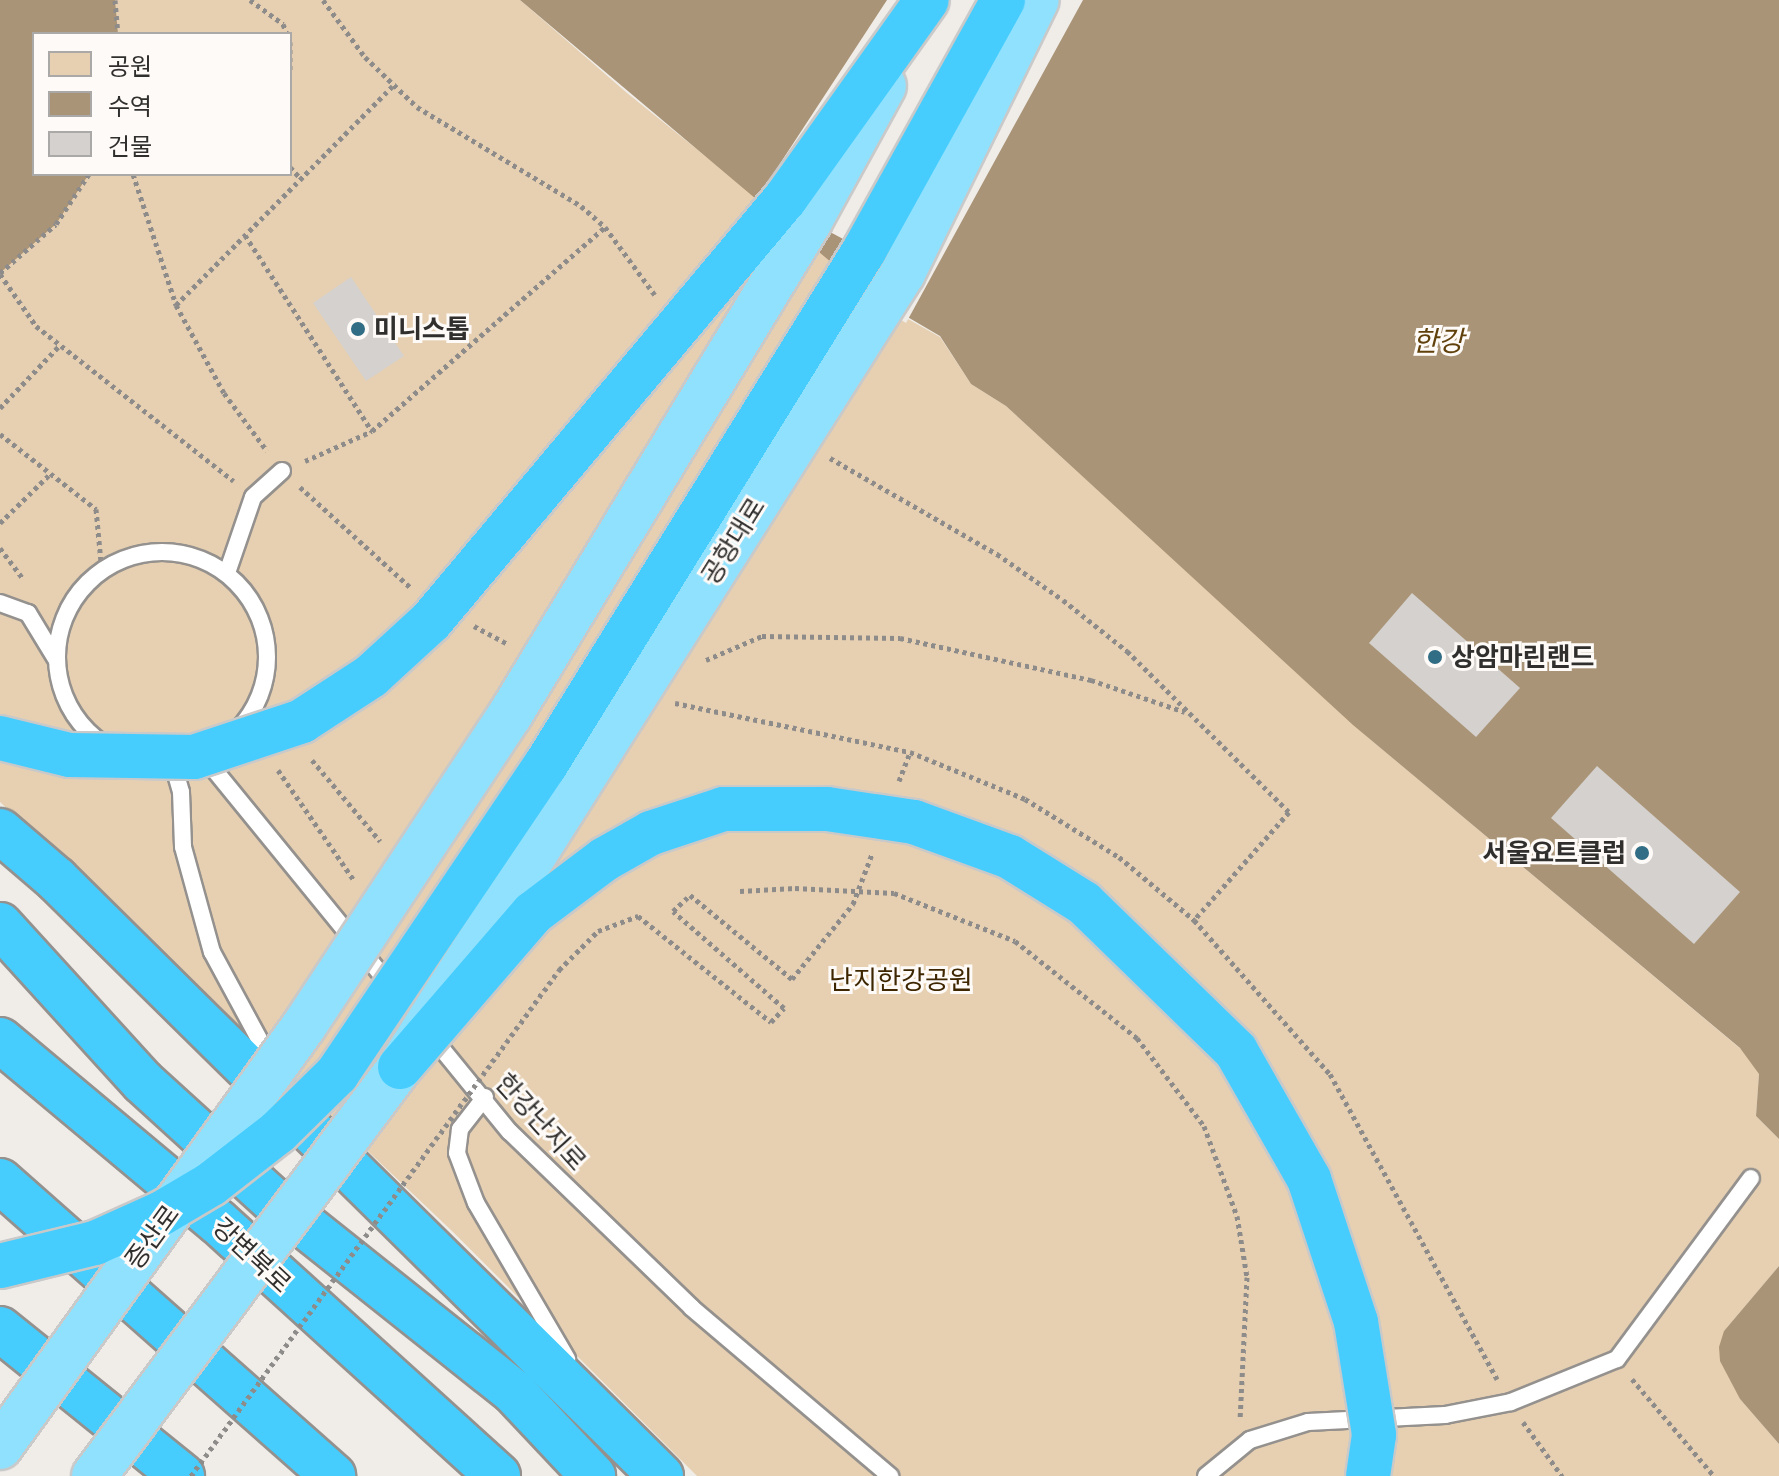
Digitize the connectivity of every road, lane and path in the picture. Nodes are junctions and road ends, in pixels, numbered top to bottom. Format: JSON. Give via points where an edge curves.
{"nodes":[{"id":1,"x":115,"y":0,"type":"edge"},
{"id":2,"x":250,"y":0,"type":"edge"},
{"id":3,"x":929,"y":0,"type":"edge"},
{"id":4,"x":1003,"y":0,"type":"edge"},
{"id":5,"x":1037,"y":0,"type":"edge"},
{"id":6,"x":118,"y":32,"type":"edge"},
{"id":7,"x":286,"y":32,"type":"edge"},
{"id":8,"x":393,"y":86,"type":"dead end"},
{"id":9,"x":292,"y":169,"type":"edge"},
{"id":10,"x":88,"y":176,"type":"edge"},
{"id":11,"x":301,"y":179,"type":"junction"},
{"id":12,"x":605,"y":227,"type":"dead end"},
{"id":13,"x":245,"y":235,"type":"junction"},
{"id":14,"x":0,"y":274,"type":"edge"},
{"id":15,"x":176,"y":305,"type":"dead end"},
{"id":16,"x":59,"y":346,"type":"junction"},
{"id":17,"x":0,"y":408,"type":"edge"},
{"id":18,"x":372,"y":431,"type":"junction"},
{"id":19,"x":0,"y":434,"type":"edge"},
{"id":20,"x":282,"y":471,"type":"joint"},
{"id":21,"x":49,"y":475,"type":"junction"},
{"id":22,"x":253,"y":497,"type":"junction"},
{"id":23,"x":0,"y":523,"type":"edge"},
{"id":24,"x":0,"y":548,"type":"edge"},
{"id":25,"x":102,"y":572,"type":"junction"},
{"id":26,"x":227,"y":573,"type":"junction"},
{"id":27,"x":23,"y":579,"type":"dead end"},
{"id":28,"x":0,"y":603,"type":"edge"},
{"id":29,"x":56,"y":659,"type":"junction"},
{"id":30,"x":702,"y":663,"type":"dead end"},
{"id":31,"x":1186,"y":712,"type":"dead end"},
{"id":32,"x":0,"y":738,"type":"edge"},
{"id":33,"x":910,"y":752,"type":"dead end"},
{"id":34,"x":306,"y":753,"type":"dead end"},
{"id":35,"x":203,"y":756,"type":"junction"},
{"id":36,"x":173,"y":764,"type":"junction"},
{"id":37,"x":287,"y":764,"type":"dead end"},
{"id":38,"x":894,"y":794,"type":"dead end"},
{"id":39,"x":1289,"y":812,"type":"dead end"},
{"id":40,"x":0,"y":831,"type":"edge"},
{"id":41,"x":386,"y":848,"type":"dead end"},
{"id":42,"x":873,"y":850,"type":"dead end"},
{"id":43,"x":357,"y":885,"type":"dead end"},
{"id":44,"x":740,"y":891,"type":"dead end"},
{"id":45,"x":858,"y":891,"type":"junction"},
{"id":46,"x":1194,"y":920,"type":"dead end"},
{"id":47,"x":0,"y":925,"type":"edge"},
{"id":48,"x":0,"y":1040,"type":"edge"},
{"id":49,"x":400,"y":1067,"type":"junction"},
{"id":50,"x":485,"y":1097,"type":"junction"},
{"id":51,"x":302,"y":1126,"type":"junction"},
{"id":52,"x":1751,"y":1178,"type":"dead end"},
{"id":53,"x":0,"y":1181,"type":"edge"},
{"id":54,"x":0,"y":1266,"type":"edge"},
{"id":55,"x":0,"y":1329,"type":"edge"},
{"id":56,"x":1617,"y":1359,"type":"junction"},
{"id":57,"x":513,"y":1391,"type":"junction"},
{"id":58,"x":602,"y":1418,"type":"junction"},
{"id":59,"x":1241,"y":1446,"type":"junction"},
{"id":60,"x":0,"y":1447,"type":"edge"},
{"id":61,"x":94,"y":1476,"type":"edge"},
{"id":62,"x":182,"y":1476,"type":"edge"},
{"id":63,"x":191,"y":1476,"type":"edge"},
{"id":64,"x":333,"y":1476,"type":"edge"},
{"id":65,"x":498,"y":1476,"type":"edge"},
{"id":66,"x":593,"y":1476,"type":"edge"},
{"id":67,"x":622,"y":1476,"type":"edge"},
{"id":68,"x":661,"y":1476,"type":"edge"},
{"id":69,"x":890,"y":1476,"type":"edge"},
{"id":70,"x":1206,"y":1476,"type":"edge"},
{"id":71,"x":1368,"y":1476,"type":"edge"},
{"id":72,"x":1714,"y":1476,"type":"edge"}],
"edges":[{"from":1,"to":6,"type":"path"},
{"from":2,"to":7,"type":"path"},
{"from":3,"to":32,"type":"highway","bridge":true,"via":[[785,199],[431,621],[371,676],[302,721],[194,757],[70,755]]},
{"from":3,"to":60,"type":"main road","name":"증산로","bridge":true,"via":[[810,221],[510,715],[304,1026]]},
{"from":4,"to":54,"type":"highway","bridge":true,"via":[[864,251],[545,766],[337,1074],[278,1132],[174,1206],[95,1243]]},
{"from":5,"to":49,"type":"main road","name":"공항대로","bridge":true,"via":[[903,273]]},
{"from":8,"to":11,"type":"path"},
{"from":9,"to":11,"type":"path"},
{"from":10,"to":14,"type":"path","via":[[56,224]]},
{"from":11,"to":13,"type":"path"},
{"from":12,"to":18,"type":"path"},
{"from":13,"to":15,"type":"path"},
{"from":13,"to":18,"type":"path"},
{"from":14,"to":16,"type":"path","via":[[36,326]]},
{"from":16,"to":17,"type":"path"},
{"from":16,"to":22,"type":"path"},
{"from":18,"to":20,"type":"path"},
{"from":19,"to":21,"type":"path"},
{"from":20,"to":22,"type":"lane"},
{"from":21,"to":23,"type":"path"},
{"from":21,"to":25,"type":"path","via":[[96,509]]},
{"from":22,"to":26,"type":"lane"},
{"from":24,"to":27,"type":"path"},
{"from":25,"to":26,"type":"lane","via":[[152,552],[192,555]]},
{"from":25,"to":29,"type":"lane","via":[[83,587],[63,621]]},
{"from":26,"to":35,"type":"lane","via":[[253,602],[267,637],[268,676],[228,741]]},
{"from":28,"to":29,"type":"lane","via":[[28,613]]},
{"from":29,"to":36,"type":"lane","via":[[63,694],[80,725],[107,748],[139,761]]},
{"from":30,"to":31,"type":"path","via":[[762,636],[900,638],[1091,680]]},
{"from":33,"to":38,"type":"path"},
{"from":34,"to":41,"type":"path"},
{"from":35,"to":36,"type":"lane"},
{"from":35,"to":50,"type":"lane","name":"한강난지로"},
{"from":36,"to":51,"type":"lane","via":[[181,792],[183,847],[212,952]]},
{"from":37,"to":43,"type":"path","via":[[278,770]]},
{"from":39,"to":46,"type":"path"},
{"from":40,"to":51,"type":"highway","via":[[56,879]]},
{"from":42,"to":45,"type":"path"},
{"from":44,"to":45,"type":"path"},
{"from":45,"to":59,"type":"path","via":[[894,893],[1015,941],[1137,1038],[1204,1126],[1237,1216],[1247,1277],[1238,1371]]},
{"from":45,"to":63,"type":"path","bridge":true,"via":[[792,979],[690,895],[673,911],[784,1008],[771,1022],[638,916],[598,931],[559,970]]},
{"from":47,"to":57,"type":"highway","via":[[48,983],[206,1141]]},
{"from":48,"to":65,"type":"highway","name":"강변북로","via":[[218,1222]]},
{"from":49,"to":61,"type":"main road","bridge":true},
{"from":49,"to":71,"type":"highway","bridge":true,"via":[[533,913],[605,859],[651,833],[723,809],[827,809],[914,822],[1010,857],[1084,903],[1206,1017],[1243,1064],[1309,1179],[1356,1322],[1374,1435]]},
{"from":50,"to":58,"type":"lane","via":[[460,1129],[457,1153],[476,1203]]},
{"from":50,"to":69,"type":"lane","name":"한강난지로","via":[[510,1132],[692,1308]]},
{"from":51,"to":58,"type":"highway"},
{"from":52,"to":56,"type":"lane"},
{"from":53,"to":64,"type":"highway"},
{"from":55,"to":62,"type":"highway"},
{"from":56,"to":59,"type":"lane","via":[[1511,1402],[1445,1415],[1308,1422]]},
{"from":56,"to":72,"type":"path"},
{"from":57,"to":66,"type":"highway"},
{"from":57,"to":67,"type":"highway"},
{"from":58,"to":68,"type":"highway"},
{"from":59,"to":70,"type":"lane"}]}
